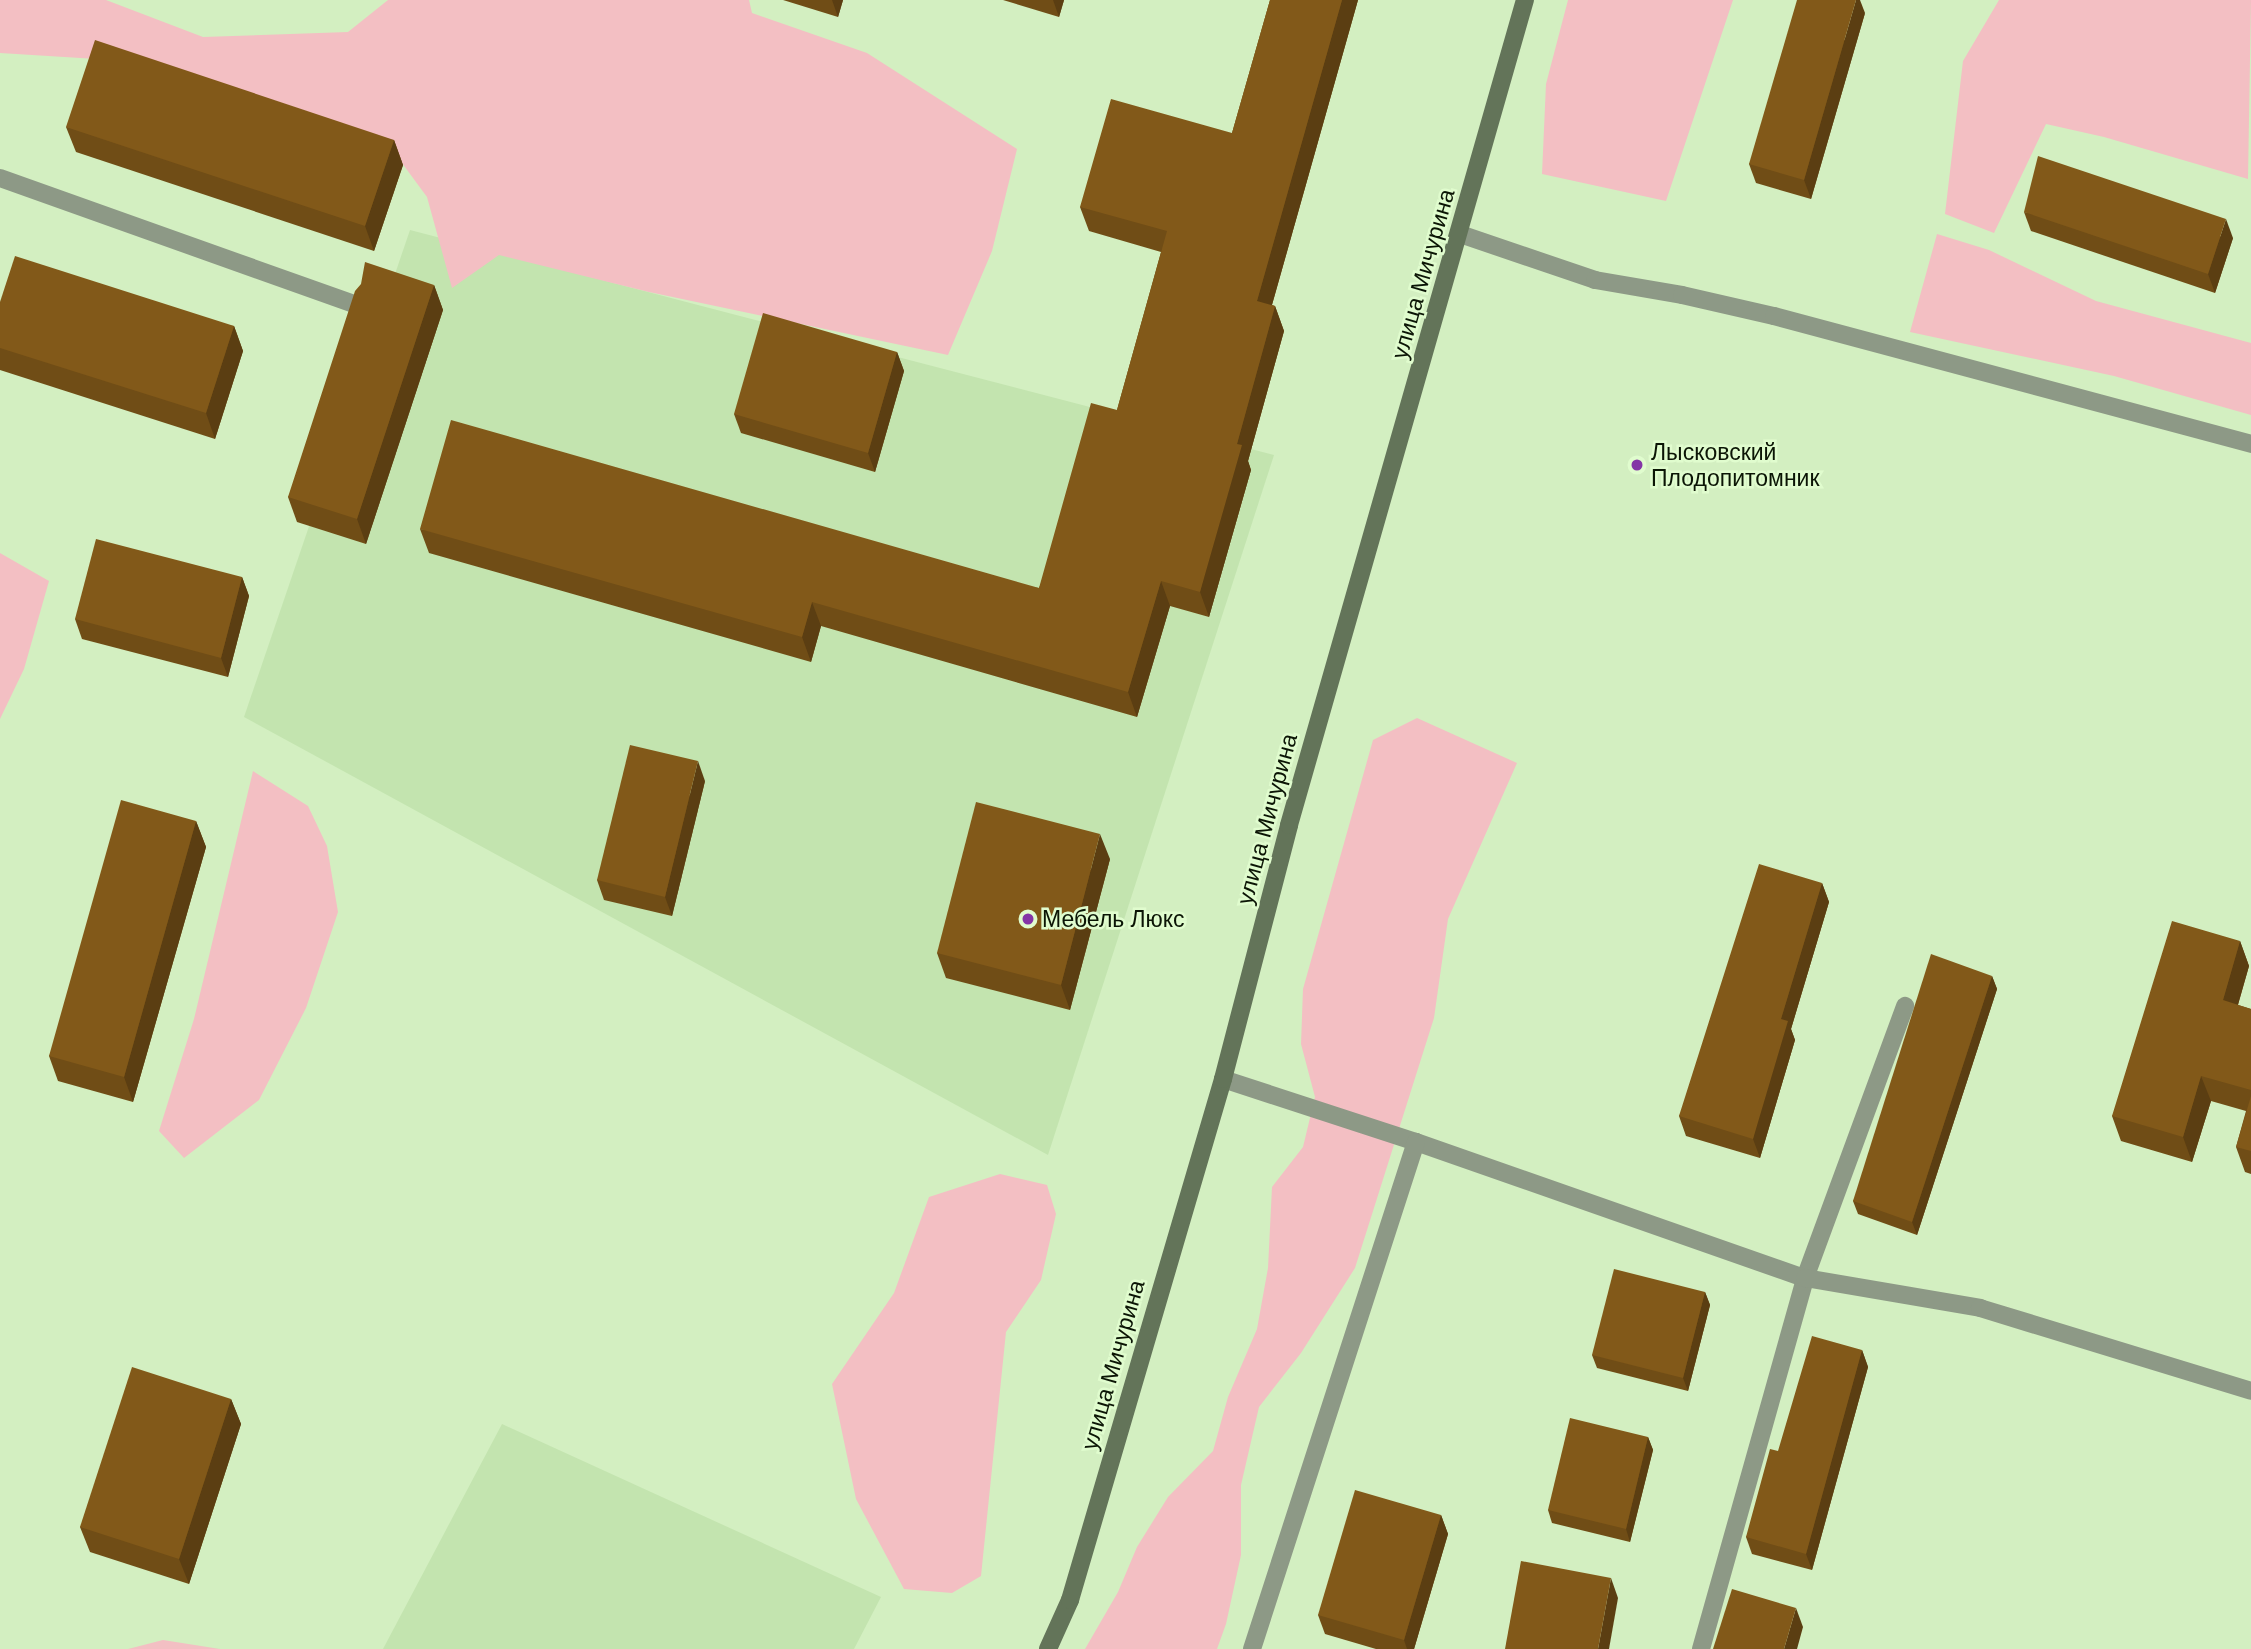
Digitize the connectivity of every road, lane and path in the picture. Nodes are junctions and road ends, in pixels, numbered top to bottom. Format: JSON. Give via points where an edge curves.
{"nodes":[{"id":1,"x":1525,"y":0,"type":"edge"},
{"id":2,"x":0,"y":178,"type":"edge"},
{"id":3,"x":1460,"y":233,"type":"junction"},
{"id":4,"x":359,"y":306,"type":"edge"},
{"id":5,"x":2251,"y":444,"type":"edge"},
{"id":6,"x":1905,"y":1006,"type":"dead end"},
{"id":7,"x":1223,"y":1079,"type":"junction"},
{"id":8,"x":1416,"y":1142,"type":"junction"},
{"id":9,"x":1805,"y":1278,"type":"junction"},
{"id":10,"x":2251,"y":1391,"type":"edge"},
{"id":11,"x":1048,"y":1649,"type":"edge"},
{"id":12,"x":1252,"y":1649,"type":"edge"},
{"id":13,"x":1701,"y":1649,"type":"edge"}],
"edges":[{"from":1,"to":3,"type":"main road","name":"улица Мичурина"},
{"from":2,"to":4,"type":"street"},
{"from":3,"to":5,"type":"street","via":[[1595,280],[1774,316]]},
{"from":3,"to":7,"type":"main road","name":"улица Мичурина","via":[[1289,825]]},
{"from":6,"to":9,"type":"street"},
{"from":7,"to":8,"type":"street"},
{"from":7,"to":11,"type":"main road","name":"улица Мичурина","via":[[1070,1600]]},
{"from":8,"to":9,"type":"street"},
{"from":8,"to":12,"type":"street"},
{"from":9,"to":10,"type":"street","via":[[1980,1308]]},
{"from":9,"to":13,"type":"street"}]}
